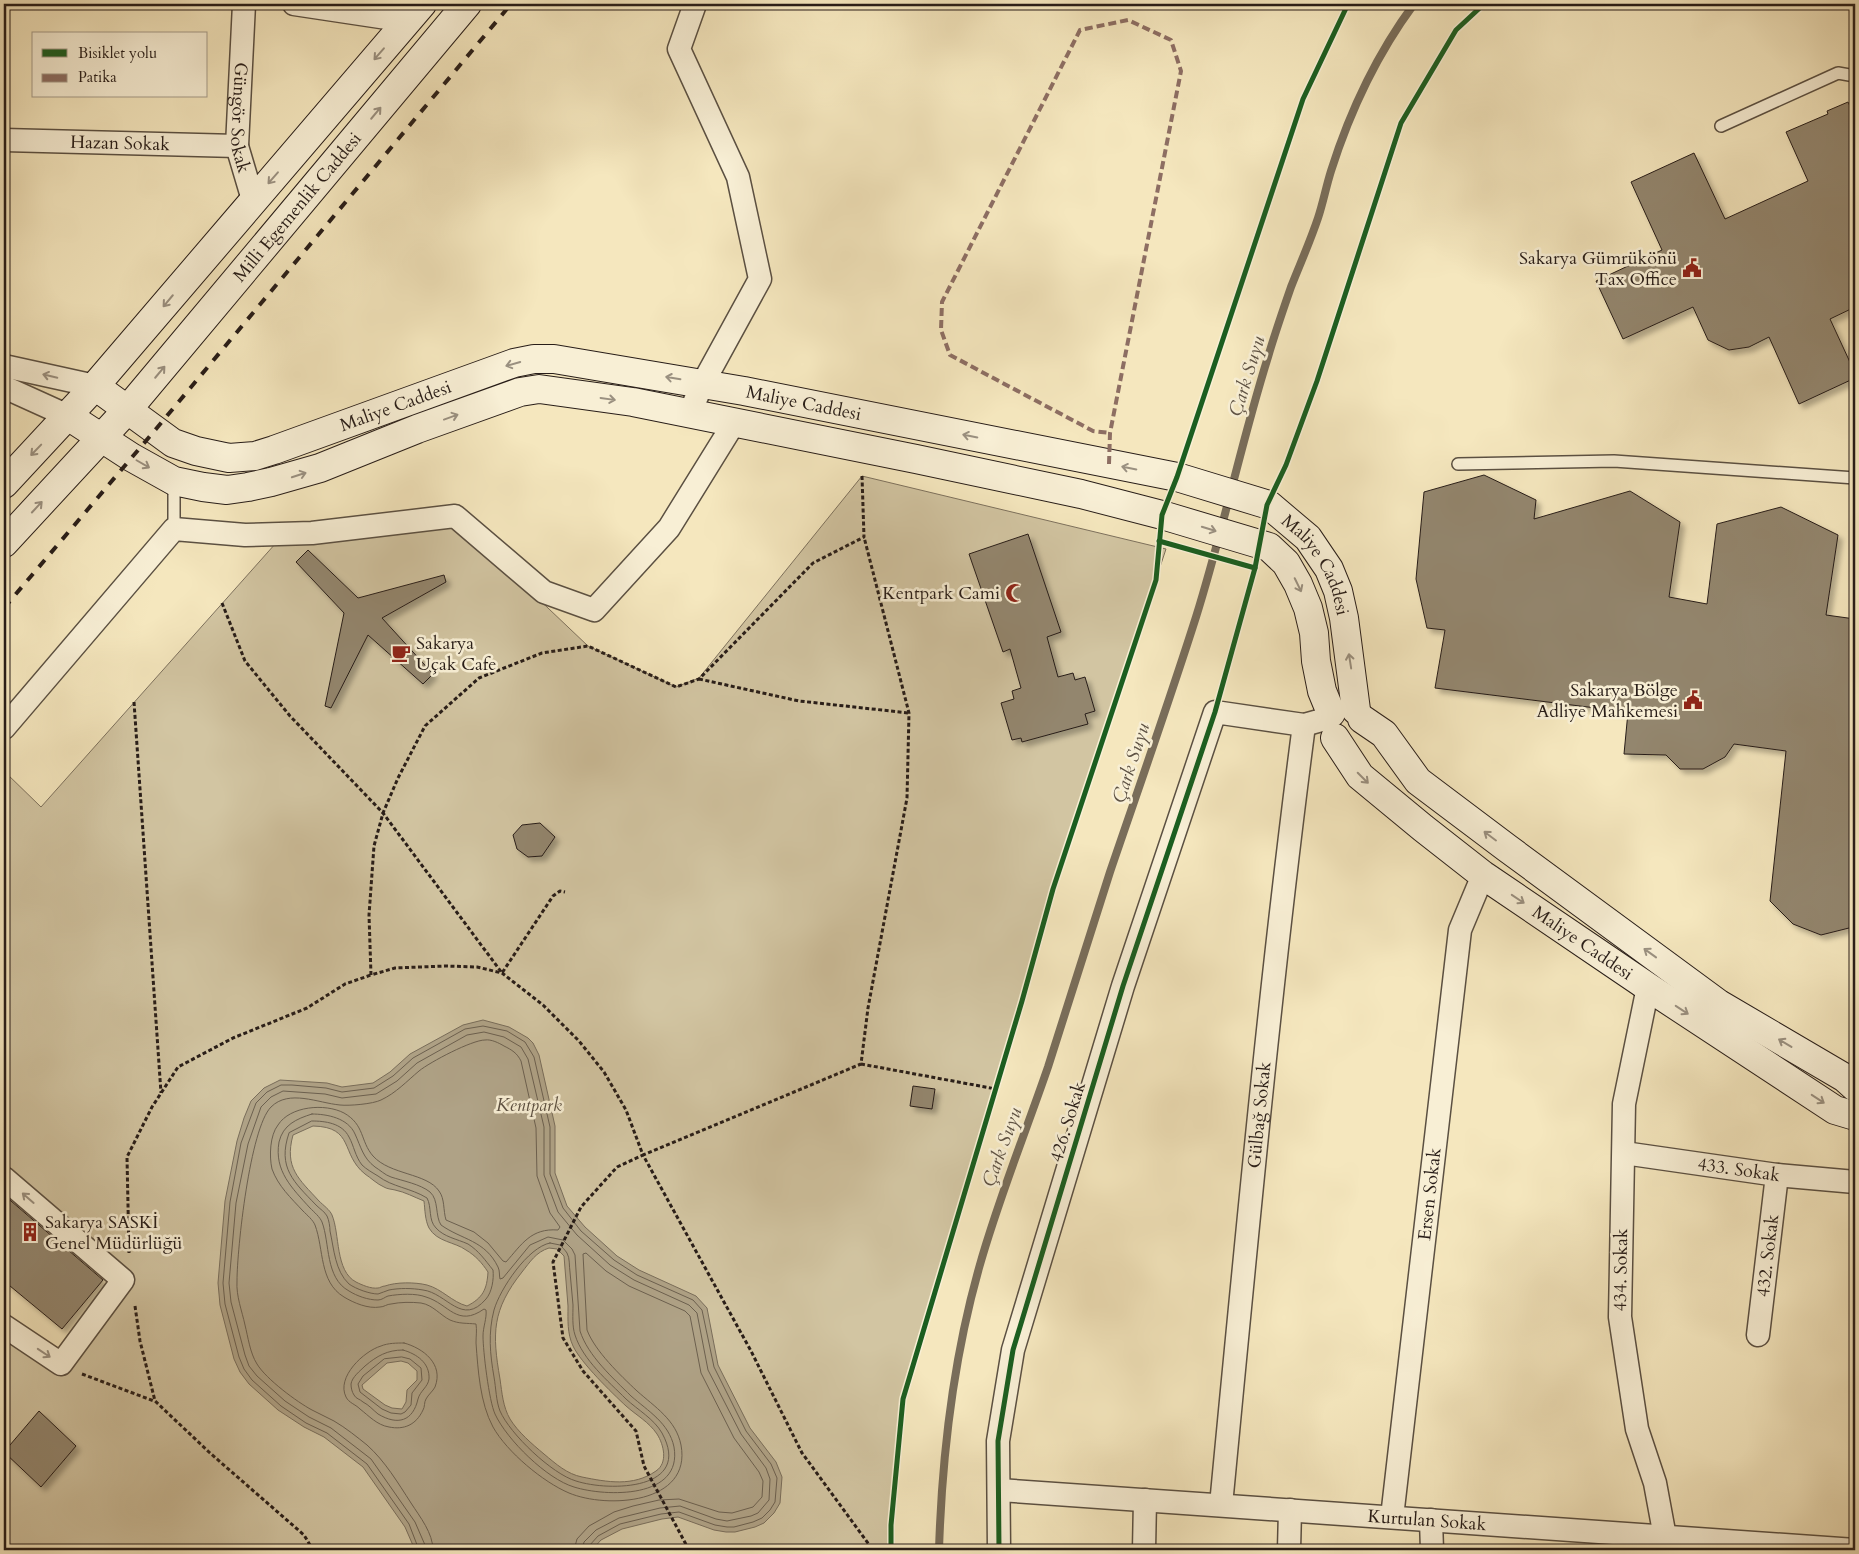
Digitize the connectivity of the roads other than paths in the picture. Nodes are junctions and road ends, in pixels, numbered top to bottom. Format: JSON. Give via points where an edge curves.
{"nodes":[{"id":1,"x":244,"y":4,"type":"edge"},
{"id":2,"x":294,"y":4,"type":"edge"},
{"id":3,"x":466,"y":4,"type":"edge"},
{"id":4,"x":695,"y":4,"type":"edge"},
{"id":5,"x":415,"y":12,"type":"edge"},
{"id":6,"x":1855,"y":76,"type":"edge"},
{"id":7,"x":1721,"y":126,"type":"dead end"},
{"id":8,"x":4,"y":140,"type":"edge"},
{"id":9,"x":237,"y":146,"type":"junction"},
{"id":10,"x":253,"y":200,"type":"junction"},
{"id":11,"x":4,"y":366,"type":"edge"},
{"id":12,"x":703,"y":383,"type":"junction"},
{"id":13,"x":95,"y":386,"type":"junction"},
{"id":14,"x":4,"y":387,"type":"edge"},
{"id":15,"x":128,"y":409,"type":"junction"},
{"id":16,"x":689,"y":414,"type":"junction"},
{"id":17,"x":68,"y":416,"type":"junction"},
{"id":18,"x":734,"y":423,"type":"junction"},
{"id":19,"x":102,"y":438,"type":"junction"},
{"id":20,"x":1458,"y":464,"type":"dead end"},
{"id":21,"x":1855,"y":478,"type":"edge"},
{"id":22,"x":174,"y":481,"type":"junction"},
{"id":23,"x":4,"y":484,"type":"edge"},
{"id":24,"x":174,"y":529,"type":"junction"},
{"id":25,"x":4,"y":543,"type":"edge"},
{"id":26,"x":1336,"y":720,"type":"junction"},
{"id":27,"x":4,"y":728,"type":"edge"},
{"id":28,"x":1483,"y":875,"type":"junction"},
{"id":29,"x":1648,"y":987,"type":"junction"},
{"id":30,"x":1855,"y":1087,"type":"edge"},
{"id":31,"x":1855,"y":1116,"type":"edge"},
{"id":32,"x":1624,"y":1154,"type":"junction"},
{"id":33,"x":1776,"y":1175,"type":"junction"},
{"id":34,"x":4,"y":1178,"type":"edge"},
{"id":35,"x":1855,"y":1182,"type":"edge"},
{"id":36,"x":4,"y":1326,"type":"edge"},
{"id":37,"x":1758,"y":1335,"type":"dead end"},
{"id":38,"x":999,"y":1490,"type":"junction"},
{"id":39,"x":1145,"y":1500,"type":"junction"},
{"id":40,"x":1221,"y":1505,"type":"junction"},
{"id":41,"x":1290,"y":1510,"type":"junction"},
{"id":42,"x":1392,"y":1517,"type":"junction"},
{"id":43,"x":1431,"y":1520,"type":"junction"},
{"id":44,"x":1665,"y":1544,"type":"edge"},
{"id":45,"x":998,"y":1550,"type":"edge"},
{"id":46,"x":1144,"y":1550,"type":"edge"},
{"id":47,"x":1289,"y":1550,"type":"edge"},
{"id":48,"x":1432,"y":1550,"type":"edge"},
{"id":49,"x":1855,"y":1550,"type":"edge"}],
"edges":[{"from":1,"to":9,"type":"street","name":"Güngör Sokak"},
{"from":2,"to":5,"type":"street"},
{"from":15,"to":3,"type":"main road","name":"Milli Egemenlik Caddesi","one_way":true},
{"from":4,"to":12,"type":"street","via":[[679,49],[738,177],[760,278]]},
{"from":5,"to":10,"type":"main road","name":"Milli Egemenlik Caddesi","one_way":true},
{"from":6,"to":7,"type":"lane","via":[[1838,74]]},
{"from":8,"to":9,"type":"street","name":"Hazan Sokak"},
{"from":9,"to":10,"type":"street","name":"Güngör Sokak"},
{"from":10,"to":13,"type":"main road","name":"Milli Egemenlik Caddesi","one_way":true},
{"from":13,"to":11,"type":"street","one_way":true},
{"from":12,"to":15,"type":"main road","name":"Maliye Caddesi","one_way":true,"via":[[554,359],[534,359],[514,363],[274,450],[229,458],[173,442]]},
{"from":12,"to":16,"type":"street"},
{"from":26,"to":12,"type":"main road","name":"Maliye Caddesi","one_way":true,"via":[[1344,618],[1338,591],[1329,569],[1308,538],[1269,505],[1177,477]]},
{"from":13,"to":15,"type":"main road","name":"Maliye Caddesi"},
{"from":13,"to":17,"type":"main road","name":"Milli Egemenlik Caddesi"},
{"from":14,"to":17,"type":"street"},
{"from":15,"to":19,"type":"main road","name":"Milli Egemenlik Caddesi"},
{"from":16,"to":18,"type":"main road","name":"Maliye Caddesi"},
{"from":22,"to":16,"type":"main road","name":"Maliye Caddesi","one_way":true,"via":[[227,490],[248,488],[320,468],[417,429],[520,392],[539,389],[633,402]]},
{"from":17,"to":19,"type":"main road","name":"Maliye Caddesi"},
{"from":17,"to":23,"type":"main road","one_way":true},
{"from":18,"to":24,"type":"street","via":[[669,528],[594,610],[544,592],[455,516],[312,533],[245,535]]},
{"from":18,"to":26,"type":"main road","name":"Maliye Caddesi","one_way":true,"via":[[1081,494],[1162,514],[1269,547],[1286,563],[1308,608],[1322,691]]},
{"from":19,"to":22,"type":"main road","name":"Maliye Caddesi","one_way":true},
{"from":25,"to":19,"type":"main road","one_way":true},
{"from":20,"to":21,"type":"lane","via":[[1614,461]]},
{"from":22,"to":24,"type":"lane"},
{"from":24,"to":27,"type":"street"},
{"from":26,"to":28,"type":"main road","name":"Maliye Caddesi","one_way":true,"via":[[1360,776]]},
{"from":30,"to":26,"type":"main road","name":"Maliye Caddesi","one_way":true,"via":[[1719,1004],[1507,848],[1418,781],[1384,734]]},
{"from":26,"to":38,"type":"street","name":"426. Sokak","via":[[1215,712],[1123,986],[1013,1350],[998,1441]]},
{"from":26,"to":40,"type":"street","name":"Gülbağ Sokak","via":[[1287,855]]},
{"from":28,"to":29,"type":"main road","name":"Maliye Caddesi","one_way":true},
{"from":28,"to":42,"type":"street","name":"Ersen Sokak","via":[[1460,930]]},
{"from":29,"to":31,"type":"main road","name":"Maliye Caddesi","one_way":true,"via":[[1835,1110]]},
{"from":29,"to":32,"type":"street","name":"434. Sokak","via":[[1624,1104]]},
{"from":32,"to":33,"type":"street","name":"433. Sokak"},
{"from":32,"to":44,"type":"street","name":"434. Sokak","via":[[1620,1317],[1637,1428],[1655,1483]]},
{"from":33,"to":35,"type":"street","name":"433. Sokak"},
{"from":33,"to":37,"type":"street","name":"432. Sokak"},
{"from":36,"to":34,"type":"street","one_way":true,"via":[[61,1364],[123,1280]]},
{"from":38,"to":39,"type":"street","name":"Kurtulan Sokak"},
{"from":38,"to":45,"type":"street","name":"426. Sokak"},
{"from":39,"to":40,"type":"street","name":"Kurtulan Sokak"},
{"from":39,"to":46,"type":"street"},
{"from":40,"to":41,"type":"street","name":"Kurtulan Sokak"},
{"from":41,"to":42,"type":"street","name":"Kurtulan Sokak"},
{"from":41,"to":47,"type":"street"},
{"from":42,"to":43,"type":"street","name":"Kurtulan Sokak"},
{"from":43,"to":44,"type":"street","name":"Kurtulan Sokak"},
{"from":43,"to":48,"type":"street"},
{"from":44,"to":49,"type":"street","name":"Kurtulan Sokak"}]}
